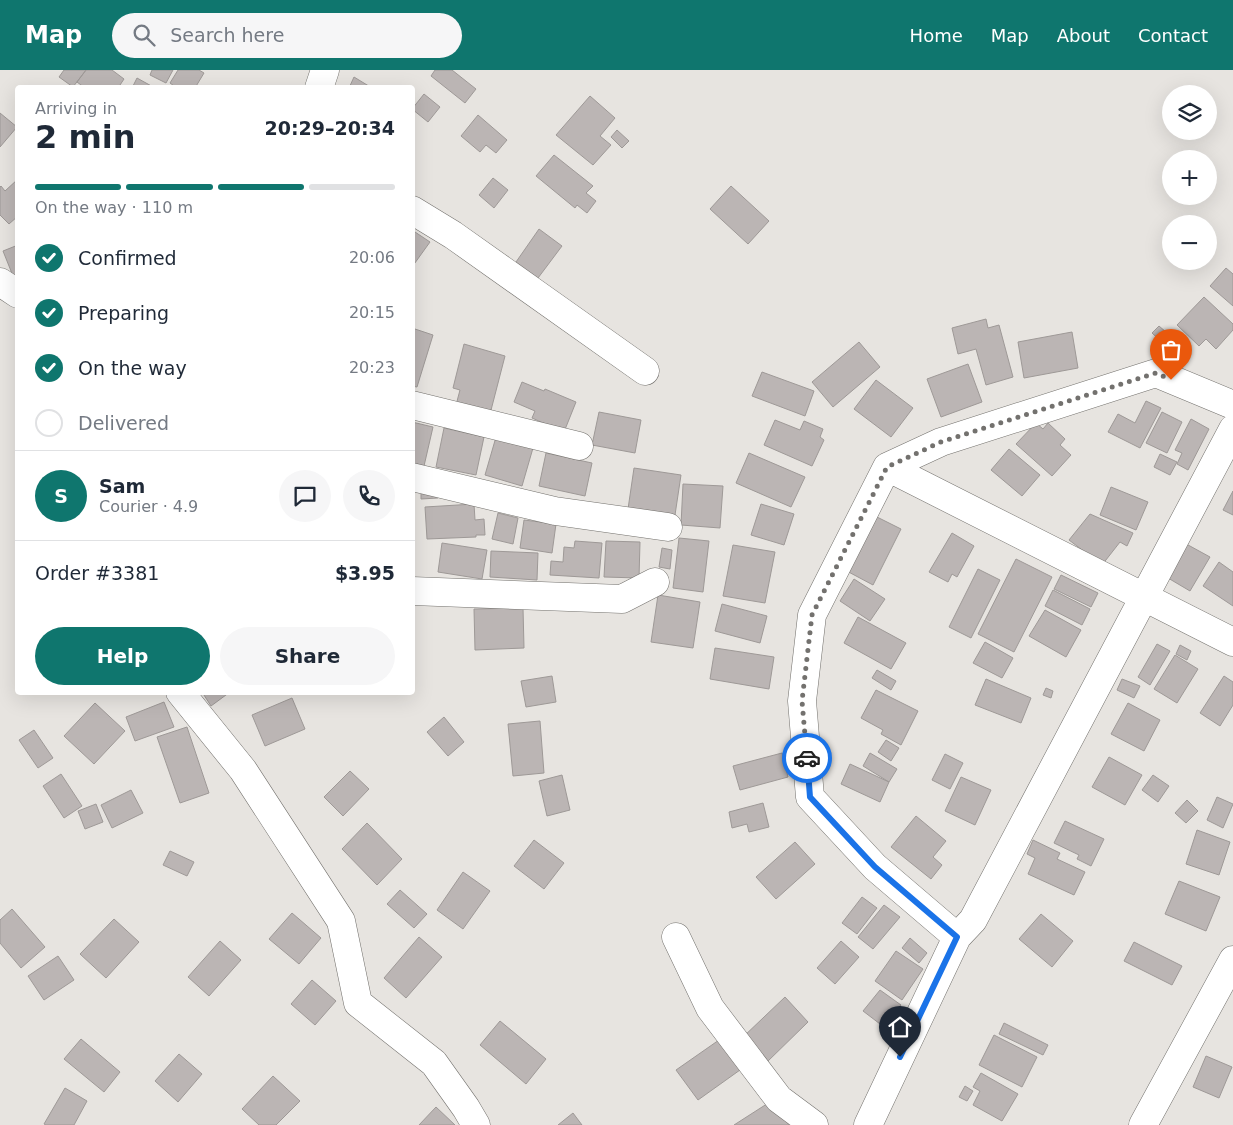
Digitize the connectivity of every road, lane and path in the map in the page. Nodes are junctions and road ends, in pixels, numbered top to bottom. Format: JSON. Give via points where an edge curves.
{"nodes":[{"id":1,"x":326,"y":70,"type":"edge"},
{"id":2,"x":320,"y":85,"type":"edge"},
{"id":3,"x":415,"y":212,"type":"edge"},
{"id":4,"x":0,"y":282,"type":"edge"},
{"id":5,"x":15,"y":292,"type":"edge"},
{"id":6,"x":645,"y":371,"type":"dead end"},
{"id":7,"x":1233,"y":405,"type":"edge"},
{"id":8,"x":415,"y":406,"type":"edge"},
{"id":9,"x":1233,"y":429,"type":"edge"},
{"id":10,"x":579,"y":446,"type":"dead end"},
{"id":11,"x":887,"y":467,"type":"junction"},
{"id":12,"x":415,"y":478,"type":"edge"},
{"id":13,"x":668,"y":527,"type":"dead end"},
{"id":14,"x":655,"y":582,"type":"dead end"},
{"id":15,"x":415,"y":591,"type":"edge"},
{"id":16,"x":1144,"y":597,"type":"junction"},
{"id":17,"x":1233,"y":642,"type":"edge"},
{"id":18,"x":182,"y":695,"type":"edge"},
{"id":19,"x":676,"y":937,"type":"dead end"},
{"id":20,"x":957,"y":937,"type":"junction"},
{"id":21,"x":1233,"y":960,"type":"edge"},
{"id":22,"x":476,"y":1125,"type":"edge"},
{"id":23,"x":814,"y":1125,"type":"edge"},
{"id":24,"x":868,"y":1125,"type":"edge"},
{"id":25,"x":1143,"y":1125,"type":"edge"}],
"edges":[{"from":1,"to":2,"type":"street"},
{"from":3,"to":6,"type":"street","via":[[453,235]]},
{"from":4,"to":5,"type":"street"},
{"from":7,"to":11,"type":"street","via":[[1156,373],[941,442]]},
{"from":8,"to":10,"type":"street"},
{"from":9,"to":16,"type":"street"},
{"from":11,"to":16,"type":"street"},
{"from":11,"to":20,"type":"street","via":[[812,615],[802,701],[810,797],[875,867]]},
{"from":12,"to":13,"type":"street","via":[[555,511]]},
{"from":14,"to":15,"type":"street","via":[[622,599]]},
{"from":16,"to":17,"type":"street"},
{"from":16,"to":20,"type":"street","via":[[972,920]]},
{"from":18,"to":22,"type":"street","via":[[243,770],[341,921],[358,1004],[434,1063]]},
{"from":19,"to":23,"type":"street","via":[[710,1008],[779,1099]]},
{"from":20,"to":24,"type":"street"},
{"from":21,"to":25,"type":"street"}]}
